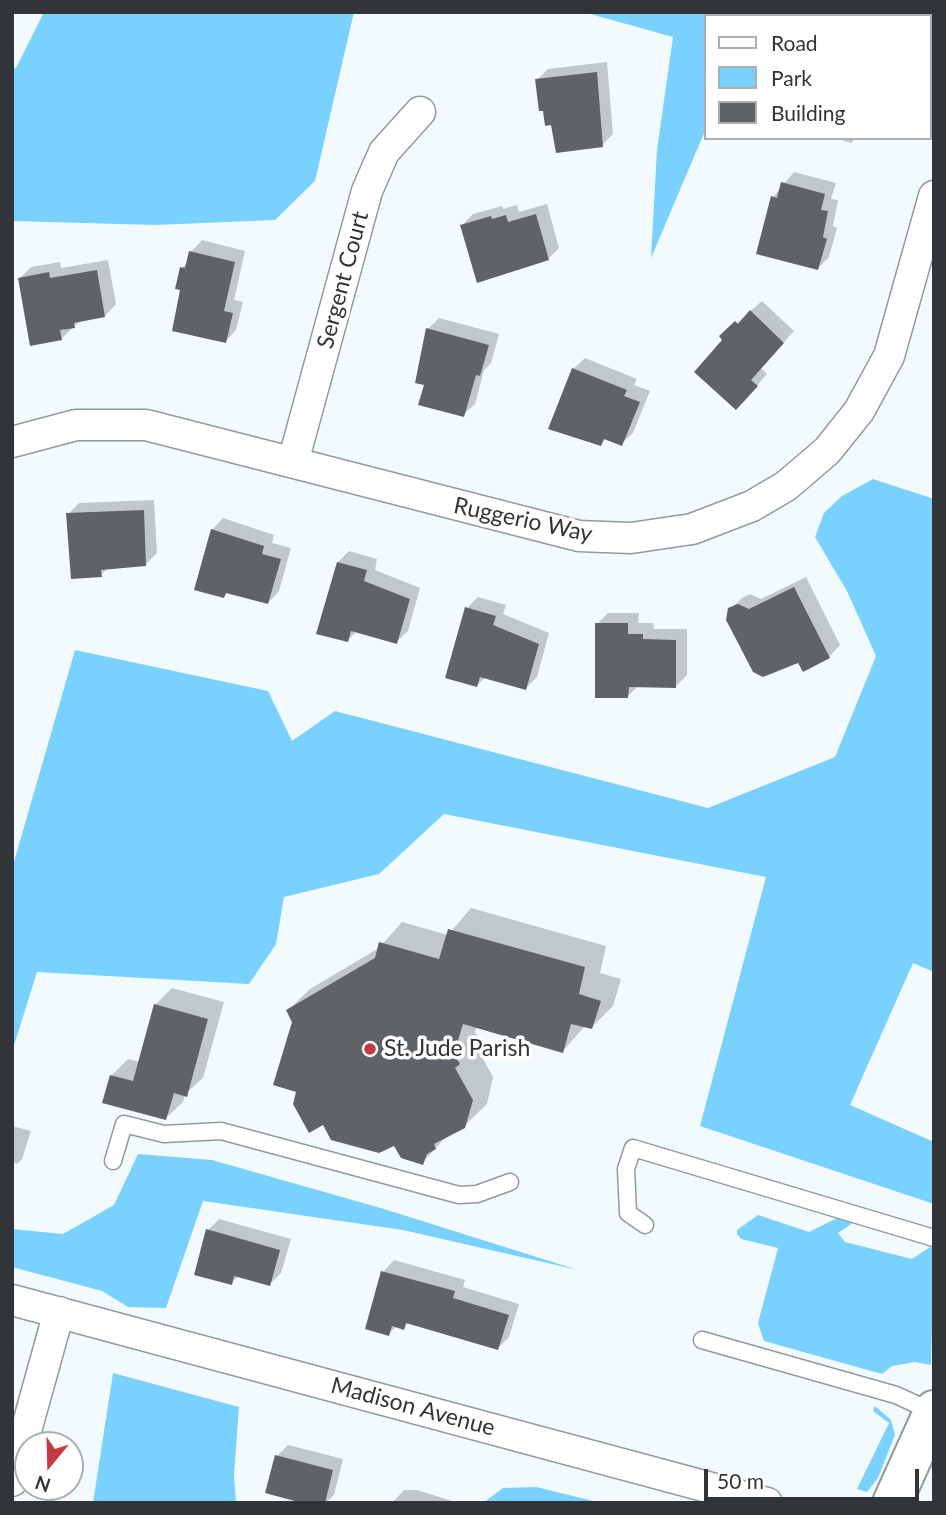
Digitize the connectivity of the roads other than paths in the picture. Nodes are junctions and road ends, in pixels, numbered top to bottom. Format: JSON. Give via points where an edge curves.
{"nodes":[{"id":1,"x":420,"y":112,"type":"dead end"},
{"id":2,"x":934,"y":196,"type":"edge"},
{"id":3,"x":12,"y":442,"type":"edge"},
{"id":4,"x":293,"y":462,"type":"junction"},
{"id":5,"x":113,"y":1161,"type":"dead end"},
{"id":6,"x":510,"y":1182,"type":"dead end"},
{"id":7,"x":645,"y":1225,"type":"dead end"},
{"id":8,"x":934,"y":1238,"type":"edge"},
{"id":9,"x":12,"y":1300,"type":"edge"},
{"id":10,"x":59,"y":1312,"type":"junction"},
{"id":11,"x":702,"y":1340,"type":"dead end"},
{"id":12,"x":933,"y":1411,"type":"edge"},
{"id":13,"x":12,"y":1481,"type":"edge"},
{"id":14,"x":766,"y":1503,"type":"edge"},
{"id":15,"x":892,"y":1503,"type":"edge"}],
"edges":[{"from":1,"to":4,"type":"street","name":"Sergent Court","via":[[384,152],[367,191]]},
{"from":2,"to":4,"type":"street","name":"Ruggerio Way","via":[[896,337],[871,393],[844,432],[807,469],[769,497],[733,515],[672,533],[631,538],[579,536]]},
{"from":3,"to":4,"type":"street","name":"Ruggerio Way","via":[[76,425],[126,424],[165,428]]},
{"from":5,"to":6,"type":"lane","via":[[124,1124],[164,1134],[221,1131],[459,1195]]},
{"from":7,"to":8,"type":"lane","via":[[628,1213],[626,1169],[633,1147]]},
{"from":9,"to":10,"type":"street","name":"Madison Avenue"},
{"from":10,"to":13,"type":"street"},
{"from":10,"to":14,"type":"street","name":"Madison Avenue"},
{"from":11,"to":12,"type":"lane","via":[[896,1395]]},
{"from":12,"to":15,"type":"main road"}]}
